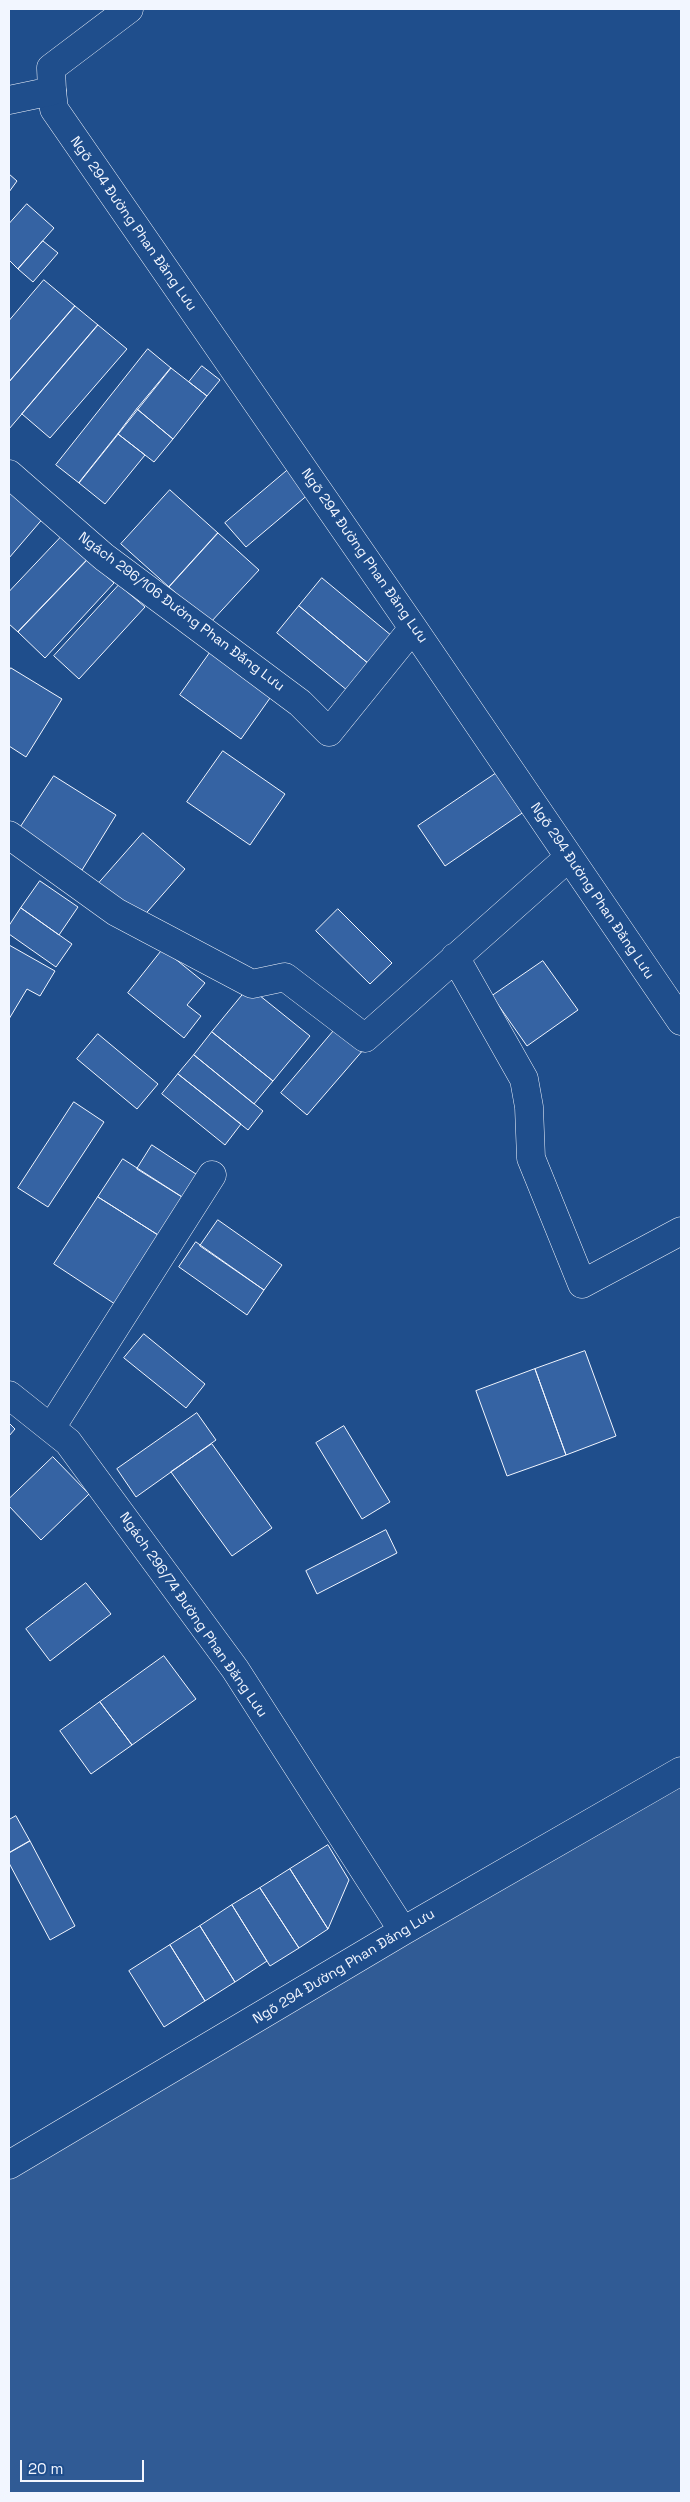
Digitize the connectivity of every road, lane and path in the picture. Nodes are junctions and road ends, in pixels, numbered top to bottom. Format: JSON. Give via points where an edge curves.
{"nodes":[{"id":1,"x":128,"y":9,"type":"edge"},
{"id":2,"x":52,"y":91,"type":"junction"},
{"id":3,"x":9,"y":100,"type":"edge"},
{"id":4,"x":9,"y":474,"type":"edge"},
{"id":5,"x":414,"y":628,"type":"junction"},
{"id":6,"x":9,"y":834,"type":"edge"},
{"id":7,"x":568,"y":858,"type":"junction"},
{"id":8,"x":455,"y":957,"type":"junction"},
{"id":9,"x":681,"y":1022,"type":"edge"},
{"id":10,"x":212,"y":1176,"type":"dead end"},
{"id":11,"x":681,"y":1231,"type":"edge"},
{"id":12,"x":9,"y":1394,"type":"edge"},
{"id":13,"x":51,"y":1428,"type":"junction"},
{"id":14,"x":681,"y":1771,"type":"edge"},
{"id":15,"x":403,"y":1931,"type":"junction"},
{"id":16,"x":9,"y":2165,"type":"edge"}],
"edges":[{"from":1,"to":2,"type":"street","name":"Ngõ 294 Đường Phan Đăng Lưu","via":[[51,68]]},
{"from":2,"to":3,"type":"street"},
{"from":2,"to":5,"type":"street","name":"Ngõ 294 Đường Phan Đăng Lưu","via":[[54,109]]},
{"from":4,"to":5,"type":"street","name":"Ngách 296/106 Đường Phan Đăng Lưu","via":[[104,557],[300,703],[329,732]]},
{"from":5,"to":7,"type":"street","name":"Ngõ 294 Đường Phan Đăng Lưu"},
{"from":6,"to":8,"type":"street","via":[[116,912],[252,984],[285,977],[365,1038]]},
{"from":7,"to":8,"type":"street"},
{"from":7,"to":9,"type":"street","name":"Ngõ 294 Đường Phan Đăng Lưu"},
{"from":8,"to":11,"type":"street","via":[[524,1079],[529,1106],[531,1158],[582,1284]]},
{"from":10,"to":13,"type":"street"},
{"from":12,"to":13,"type":"street","name":"Ngách 296/74 Đường Phan Đăng Lưu"},
{"from":13,"to":15,"type":"street","name":"Ngách 296/74 Đường Phan Đăng Lưu","via":[[68,1442],[235,1669]]},
{"from":14,"to":15,"type":"street","name":"Ngõ 294 Đường Phan Đăng Lưu"},
{"from":15,"to":16,"type":"street","name":"Ngõ 294 Đường Phan Đăng Lưu"}]}
